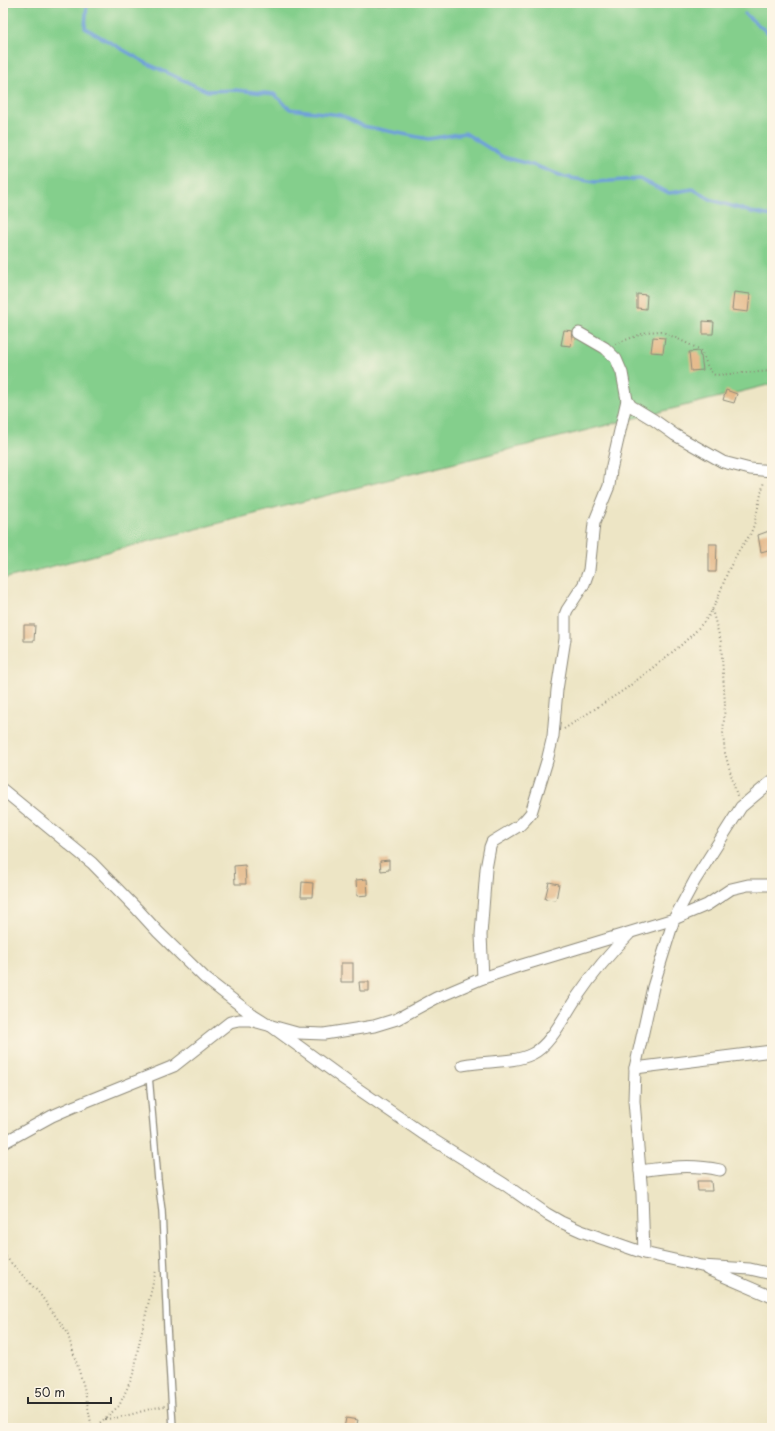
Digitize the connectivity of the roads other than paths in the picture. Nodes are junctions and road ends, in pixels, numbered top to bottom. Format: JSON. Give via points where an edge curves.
{"nodes":[{"id":1,"x":578,"y":332,"type":"dead end"},
{"id":2,"x":627,"y":400,"type":"junction"},
{"id":3,"x":770,"y":471,"type":"edge"},
{"id":4,"x":772,"y":781,"type":"edge"},
{"id":5,"x":3,"y":790,"type":"edge"},
{"id":6,"x":772,"y":886,"type":"edge"},
{"id":7,"x":674,"y":918,"type":"junction"},
{"id":8,"x":630,"y":933,"type":"junction"},
{"id":9,"x":483,"y":978,"type":"junction"},
{"id":10,"x":271,"y":1026,"type":"junction"},
{"id":11,"x":772,"y":1051,"type":"edge"},
{"id":12,"x":463,"y":1066,"type":"dead end"},
{"id":13,"x":635,"y":1068,"type":"junction"},
{"id":14,"x":149,"y":1076,"type":"junction"},
{"id":15,"x":3,"y":1143,"type":"edge"},
{"id":16,"x":720,"y":1170,"type":"dead end"},
{"id":17,"x":640,"y":1171,"type":"junction"},
{"id":18,"x":644,"y":1253,"type":"junction"},
{"id":19,"x":701,"y":1266,"type":"junction"},
{"id":20,"x":772,"y":1274,"type":"edge"},
{"id":21,"x":772,"y":1297,"type":"edge"},
{"id":22,"x":173,"y":1428,"type":"edge"}],
"edges":[{"from":1,"to":2,"type":"street","via":[[605,348],[616,359]]},
{"from":2,"to":3,"type":"street","via":[[631,406],[675,436],[723,462]]},
{"from":2,"to":9,"type":"street","via":[[609,486],[594,523],[589,570],[584,584],[565,615],[565,639],[548,760],[531,813],[520,825],[492,842],[490,847],[481,935]]},
{"from":4,"to":7,"type":"street","via":[[741,807]]},
{"from":5,"to":10,"type":"street","via":[[92,863],[205,978]]},
{"from":6,"to":7,"type":"street","via":[[731,889],[707,905]]},
{"from":7,"to":8,"type":"street"},
{"from":7,"to":13,"type":"street","via":[[653,987]]},
{"from":8,"to":9,"type":"street"},
{"from":8,"to":12,"type":"street","via":[[612,951],[577,996],[546,1044],[520,1059]]},
{"from":9,"to":10,"type":"street","via":[[436,998],[397,1019],[374,1026],[324,1034],[297,1032]]},
{"from":10,"to":14,"type":"street","via":[[250,1020],[230,1022],[174,1066]]},
{"from":10,"to":18,"type":"street","via":[[422,1134],[504,1184],[547,1214],[581,1231]]},
{"from":11,"to":13,"type":"street"},
{"from":13,"to":17,"type":"street","via":[[634,1101]]},
{"from":14,"to":15,"type":"street","via":[[52,1116]]},
{"from":14,"to":22,"type":"lane","via":[[162,1211]]},
{"from":16,"to":17,"type":"street","via":[[692,1166]]},
{"from":17,"to":18,"type":"street"},
{"from":18,"to":19,"type":"street"},
{"from":19,"to":20,"type":"street","via":[[750,1269]]},
{"from":19,"to":21,"type":"street"}]}
